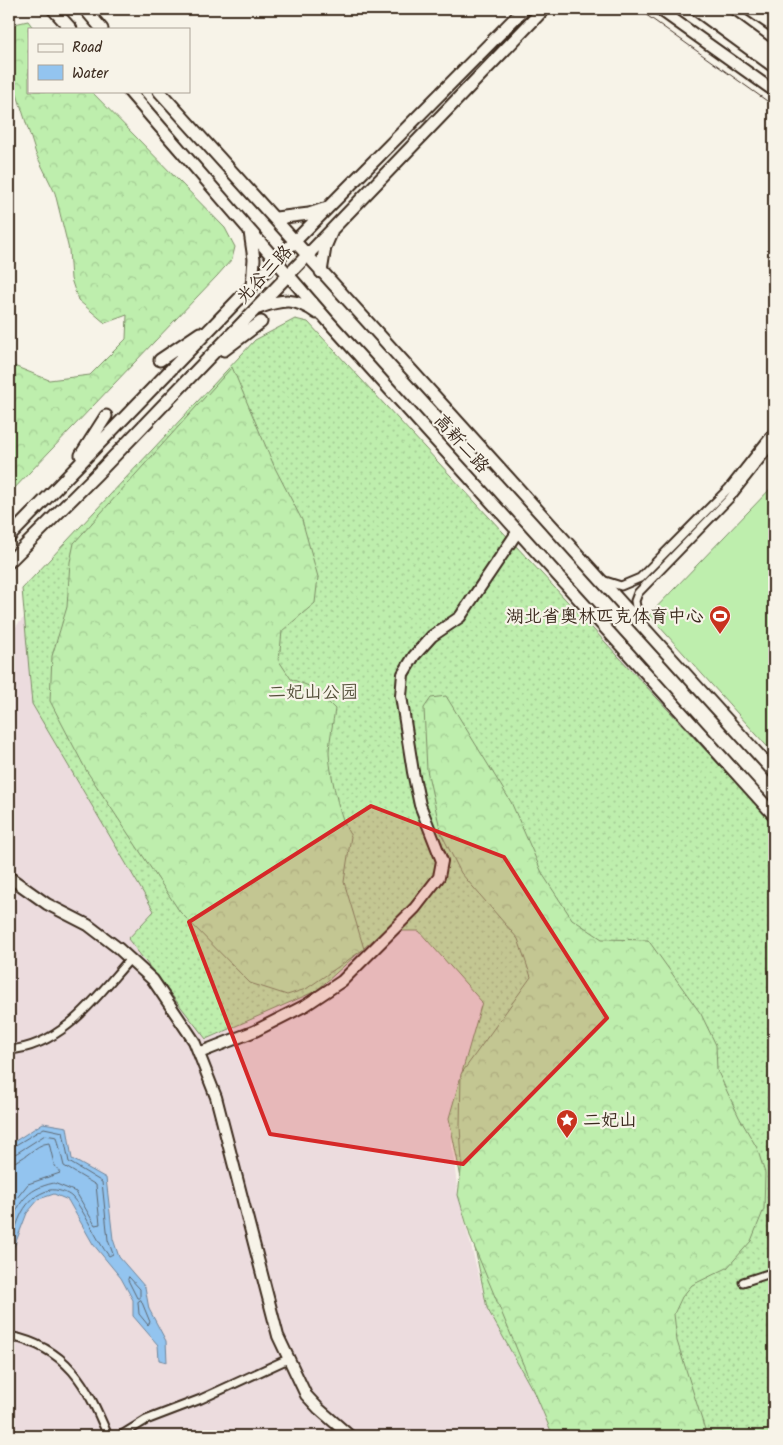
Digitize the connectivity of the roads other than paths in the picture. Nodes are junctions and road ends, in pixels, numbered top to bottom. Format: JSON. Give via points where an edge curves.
{"nodes":[{"id":1,"x":53,"y":9,"type":"edge"},
{"id":2,"x":85,"y":9,"type":"edge"},
{"id":3,"x":524,"y":9,"type":"edge"},
{"id":4,"x":544,"y":9,"type":"edge"},
{"id":5,"x":659,"y":9,"type":"edge"},
{"id":6,"x":696,"y":9,"type":"edge"},
{"id":7,"x":713,"y":9,"type":"edge"},
{"id":8,"x":748,"y":9,"type":"edge"},
{"id":9,"x":774,"y":27,"type":"edge"},
{"id":10,"x":70,"y":28,"type":"edge"},
{"id":11,"x":101,"y":28,"type":"edge"},
{"id":12,"x":774,"y":54,"type":"edge"},
{"id":13,"x":774,"y":66,"type":"edge"},
{"id":14,"x":774,"y":91,"type":"edge"},
{"id":15,"x":129,"y":92,"type":"edge"},
{"id":16,"x":160,"y":92,"type":"edge"},
{"id":17,"x":328,"y":208,"type":"junction"},
{"id":18,"x":276,"y":218,"type":"junction"},
{"id":19,"x":247,"y":226,"type":"junction"},
{"id":20,"x":334,"y":228,"type":"junction"},
{"id":21,"x":294,"y":242,"type":"junction"},
{"id":22,"x":305,"y":255,"type":"junction"},
{"id":23,"x":276,"y":262,"type":"junction"},
{"id":24,"x":321,"y":272,"type":"junction"},
{"id":25,"x":288,"y":274,"type":"junction"},
{"id":26,"x":252,"y":287,"type":"junction"},
{"id":27,"x":254,"y":310,"type":"junction"},
{"id":28,"x":218,"y":322,"type":"junction"},
{"id":29,"x":261,"y":322,"type":"dead end"},
{"id":30,"x":329,"y":322,"type":"junction"},
{"id":31,"x":160,"y":360,"type":"dead end"},
{"id":32,"x":197,"y":370,"type":"junction"},
{"id":33,"x":106,"y":416,"type":"dead end"},
{"id":34,"x":774,"y":431,"type":"edge"},
{"id":35,"x":774,"y":442,"type":"edge"},
{"id":36,"x":68,"y":476,"type":"junction"},
{"id":37,"x":24,"y":521,"type":"junction"},
{"id":38,"x":9,"y":529,"type":"edge"},
{"id":39,"x":518,"y":531,"type":"junction"},
{"id":40,"x":9,"y":537,"type":"edge"},
{"id":41,"x":9,"y":562,"type":"edge"},
{"id":42,"x":602,"y":580,"type":"junction"},
{"id":43,"x":640,"y":624,"type":"junction"},
{"id":44,"x":774,"y":772,"type":"edge"},
{"id":45,"x":774,"y":815,"type":"edge"},
{"id":46,"x":9,"y":877,"type":"edge"},
{"id":47,"x":130,"y":960,"type":"junction"},
{"id":48,"x":9,"y":1050,"type":"edge"},
{"id":49,"x":199,"y":1053,"type":"junction"},
{"id":50,"x":774,"y":1272,"type":"edge"},
{"id":51,"x":743,"y":1282,"type":"dead end"},
{"id":52,"x":9,"y":1336,"type":"edge"},
{"id":53,"x":288,"y":1359,"type":"junction"},
{"id":54,"x":108,"y":1436,"type":"edge"},
{"id":55,"x":120,"y":1436,"type":"edge"},
{"id":56,"x":350,"y":1436,"type":"edge"}],
"edges":[{"from":1,"to":10,"type":"main road"},
{"from":2,"to":11,"type":"main road"},
{"from":3,"to":17,"type":"main road","name":"光谷三路"},
{"from":4,"to":20,"type":"main road","name":"光谷三路"},
{"from":5,"to":14,"type":"street"},
{"from":6,"to":13,"type":"highway"},
{"from":7,"to":12,"type":"highway"},
{"from":8,"to":9,"type":"street"},
{"from":15,"to":19,"type":"main road","name":"高新二路"},
{"from":16,"to":18,"type":"main road","name":"高新二路"},
{"from":17,"to":18,"type":"main road"},
{"from":17,"to":21,"type":"main road","name":"光谷三路"},
{"from":18,"to":21,"type":"main road","name":"高新二路"},
{"from":19,"to":23,"type":"main road","name":"高新二路"},
{"from":19,"to":26,"type":"main road","via":[[254,259]]},
{"from":20,"to":22,"type":"main road","name":"光谷三路"},
{"from":20,"to":24,"type":"main road","via":[[325,247]]},
{"from":21,"to":22,"type":"main road","name":"高新二路"},
{"from":21,"to":23,"type":"main road","name":"光谷三路"},
{"from":22,"to":24,"type":"main road","name":"高新二路"},
{"from":22,"to":25,"type":"main road","name":"光谷三路"},
{"from":23,"to":25,"type":"main road","name":"高新二路"},
{"from":23,"to":26,"type":"main road","name":"光谷三路"},
{"from":24,"to":42,"type":"main road","name":"高新二路"},
{"from":25,"to":27,"type":"main road","name":"光谷三路"},
{"from":25,"to":30,"type":"main road","name":"高新二路"},
{"from":26,"to":28,"type":"main road","name":"光谷三路"},
{"from":27,"to":30,"type":"main road","via":[[281,300],[295,301]]},
{"from":27,"to":32,"type":"main road","name":"光谷三路"},
{"from":28,"to":31,"type":"main road"},
{"from":28,"to":36,"type":"main road","name":"光谷三路"},
{"from":29,"to":32,"type":"main road"},
{"from":30,"to":39,"type":"main road","name":"高新二路"},
{"from":32,"to":41,"type":"main road","name":"光谷三路"},
{"from":33,"to":36,"type":"main road"},
{"from":34,"to":42,"type":"street","via":[[729,488],[640,578],[622,586]]},
{"from":35,"to":43,"type":"street","via":[[729,498],[638,594],[635,606]]},
{"from":36,"to":37,"type":"main road","name":"光谷三路"},
{"from":37,"to":38,"type":"main road"},
{"from":37,"to":40,"type":"main road","name":"光谷三路"},
{"from":39,"to":45,"type":"main road","name":"高新二路"},
{"from":39,"to":49,"type":"street","via":[[460,617],[432,636],[403,674],[401,696],[413,772],[420,805],[442,861],[439,877],[415,908],[342,981],[306,1005],[256,1031]]},
{"from":42,"to":43,"type":"main road","name":"高新二路"},
{"from":43,"to":44,"type":"main road","name":"高新二路"},
{"from":46,"to":47,"type":"street","via":[[47,904],[88,925]]},
{"from":47,"to":48,"type":"street","via":[[60,1032]]},
{"from":47,"to":49,"type":"street","via":[[153,980],[180,1018]]},
{"from":49,"to":53,"type":"street","via":[[210,1076],[278,1336]]},
{"from":50,"to":51,"type":"street"},
{"from":52,"to":54,"type":"street","via":[[48,1349],[77,1374],[88,1390]]},
{"from":53,"to":55,"type":"street","via":[[146,1420]]},
{"from":53,"to":56,"type":"street","via":[[306,1395]]}]}
